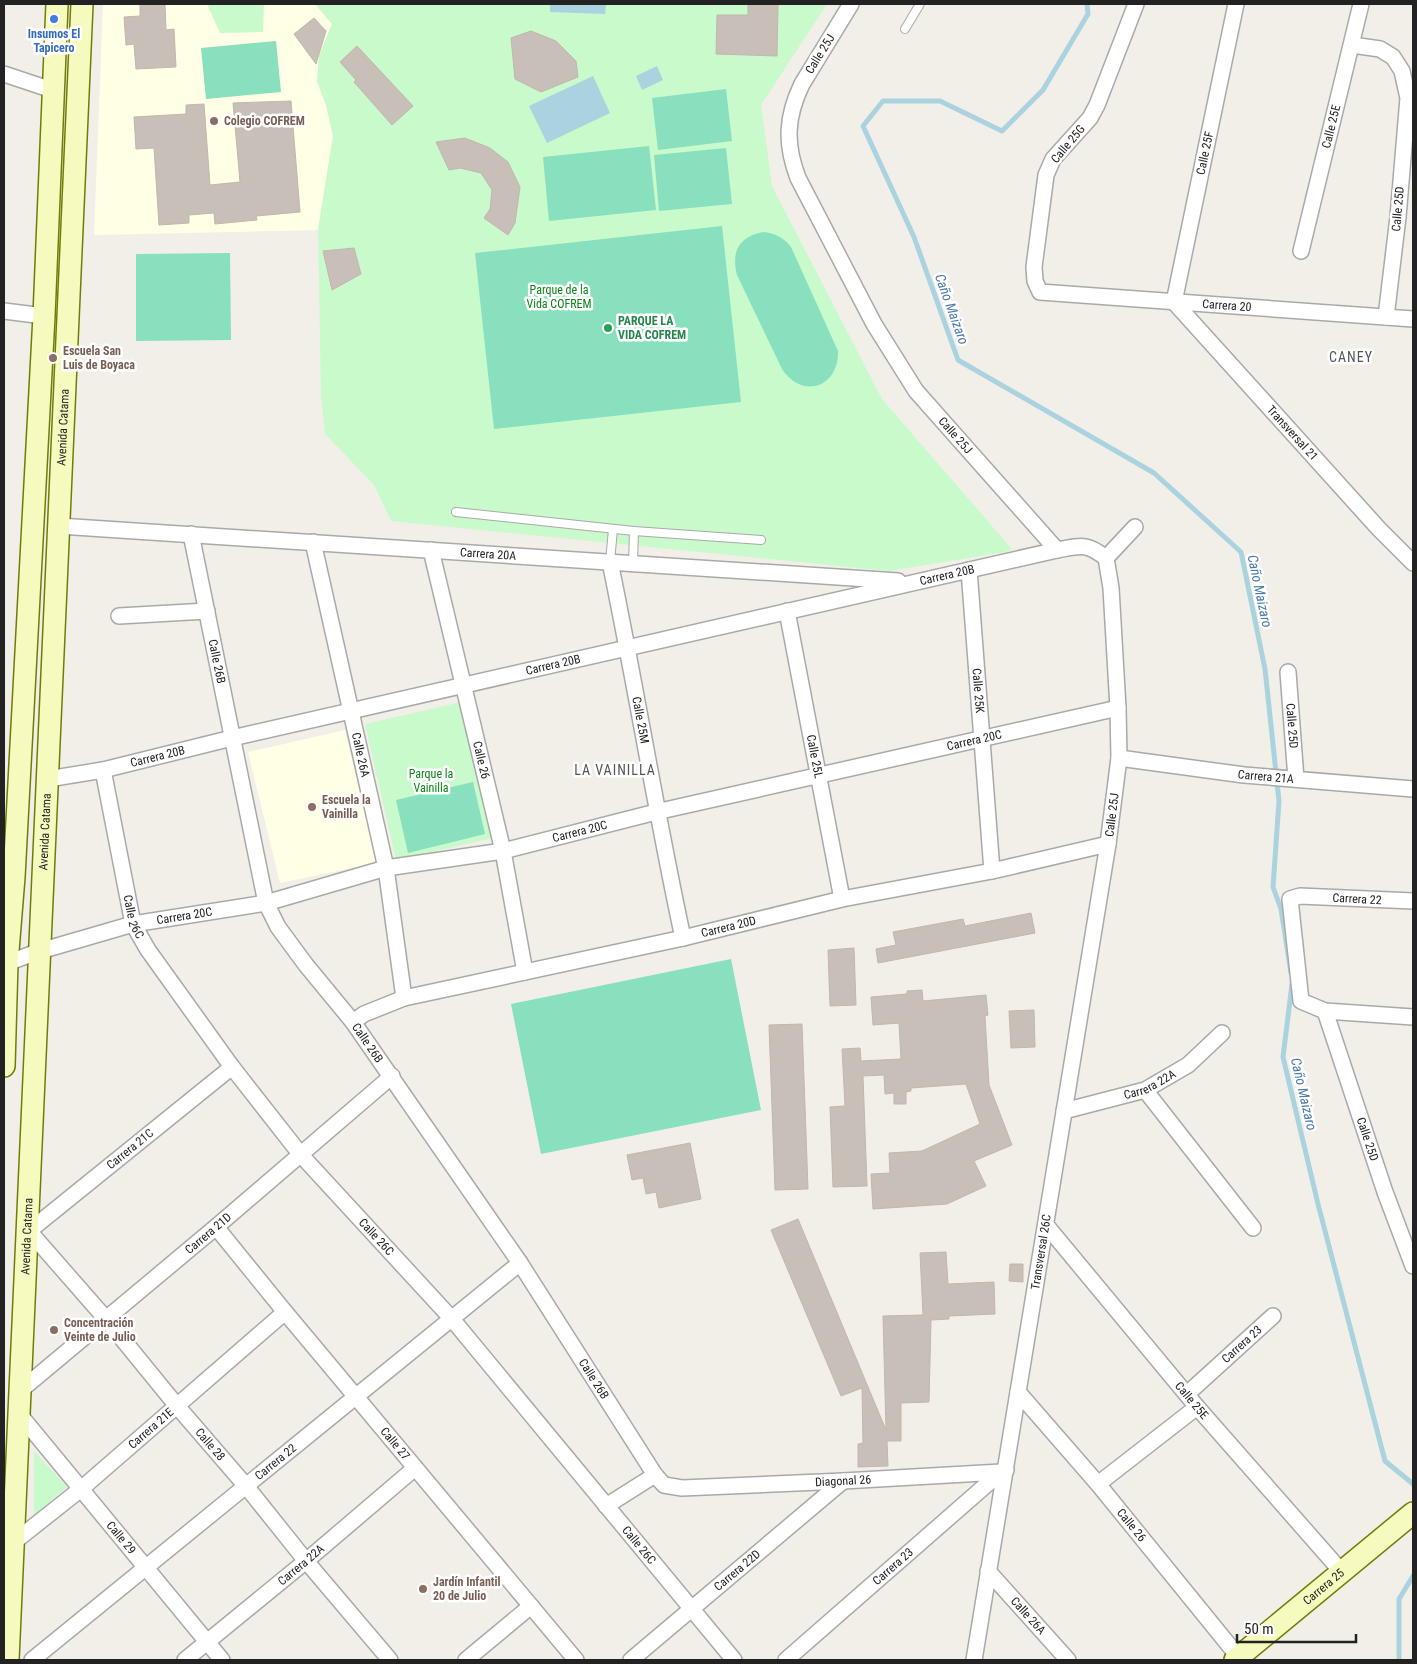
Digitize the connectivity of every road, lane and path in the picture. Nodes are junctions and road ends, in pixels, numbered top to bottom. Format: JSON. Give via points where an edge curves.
{"nodes":[{"id":1,"x":56,"y":4,"type":"edge"},
{"id":2,"x":82,"y":4,"type":"edge"},
{"id":3,"x":851,"y":4,"type":"edge"},
{"id":4,"x":920,"y":4,"type":"edge"},
{"id":5,"x":1136,"y":4,"type":"edge"},
{"id":6,"x":1236,"y":4,"type":"edge"},
{"id":7,"x":1361,"y":4,"type":"edge"},
{"id":8,"x":905,"y":28,"type":"dead end"},
{"id":9,"x":1352,"y":45,"type":"junction"},
{"id":10,"x":4,"y":74,"type":"edge"},
{"id":11,"x":52,"y":90,"type":"junction"},
{"id":12,"x":1302,"y":251,"type":"dead end"},
{"id":13,"x":1040,"y":292,"type":"joint"},
{"id":14,"x":1174,"y":302,"type":"junction"},
{"id":15,"x":4,"y":311,"type":"edge"},
{"id":16,"x":44,"y":316,"type":"junction"},
{"id":17,"x":1386,"y":317,"type":"junction"},
{"id":18,"x":1413,"y":319,"type":"edge"},
{"id":19,"x":456,"y":512,"type":"dead end"},
{"id":20,"x":59,"y":526,"type":"junction"},
{"id":21,"x":1135,"y":527,"type":"dead end"},
{"id":22,"x":613,"y":529,"type":"junction"},
{"id":23,"x":634,"y":531,"type":"junction"},
{"id":24,"x":190,"y":534,"type":"junction"},
{"id":25,"x":761,"y":540,"type":"dead end"},
{"id":26,"x":313,"y":542,"type":"junction"},
{"id":27,"x":431,"y":550,"type":"junction"},
{"id":28,"x":1057,"y":550,"type":"junction"},
{"id":29,"x":1106,"y":558,"type":"junction"},
{"id":30,"x":610,"y":562,"type":"junction"},
{"id":31,"x":633,"y":563,"type":"junction"},
{"id":32,"x":1413,"y":563,"type":"edge"},
{"id":33,"x":969,"y":570,"type":"junction"},
{"id":34,"x":916,"y":582,"type":"junction"},
{"id":35,"x":206,"y":611,"type":"junction"},
{"id":36,"x":787,"y":611,"type":"junction"},
{"id":37,"x":119,"y":616,"type":"dead end"},
{"id":38,"x":628,"y":648,"type":"junction"},
{"id":39,"x":1288,"y":672,"type":"dead end"},
{"id":40,"x":464,"y":685,"type":"junction"},
{"id":41,"x":1118,"y":708,"type":"junction"},
{"id":42,"x":350,"y":711,"type":"junction"},
{"id":43,"x":232,"y":738,"type":"junction"},
{"id":44,"x":982,"y":740,"type":"junction"},
{"id":45,"x":1119,"y":758,"type":"junction"},
{"id":46,"x":103,"y":770,"type":"junction"},
{"id":47,"x":819,"y":774,"type":"junction"},
{"id":48,"x":48,"y":779,"type":"junction"},
{"id":49,"x":1290,"y":779,"type":"junction"},
{"id":50,"x":1413,"y":789,"type":"edge"},
{"id":51,"x":656,"y":812,"type":"junction"},
{"id":52,"x":1108,"y":844,"type":"junction"},
{"id":53,"x":503,"y":851,"type":"junction"},
{"id":54,"x":386,"y":868,"type":"junction"},
{"id":55,"x":992,"y":871,"type":"junction"},
{"id":56,"x":9,"y":877,"type":"edge"},
{"id":57,"x":842,"y":899,"type":"junction"},
{"id":58,"x":1413,"y":902,"type":"edge"},
{"id":59,"x":266,"y":903,"type":"junction"},
{"id":60,"x":133,"y":924,"type":"junction"},
{"id":61,"x":683,"y":938,"type":"junction"},
{"id":62,"x":40,"y":951,"type":"junction"},
{"id":63,"x":5,"y":963,"type":"edge"},
{"id":64,"x":525,"y":972,"type":"junction"},
{"id":65,"x":404,"y":998,"type":"junction"},
{"id":66,"x":1325,"y":1011,"type":"junction"},
{"id":67,"x":1413,"y":1017,"type":"edge"},
{"id":68,"x":353,"y":1022,"type":"junction"},
{"id":69,"x":1222,"y":1033,"type":"dead end"},
{"id":70,"x":4,"y":1066,"type":"edge"},
{"id":71,"x":232,"y":1067,"type":"junction"},
{"id":72,"x":392,"y":1076,"type":"junction"},
{"id":73,"x":1145,"y":1090,"type":"junction"},
{"id":74,"x":1064,"y":1111,"type":"junction"},
{"id":75,"x":301,"y":1155,"type":"junction"},
{"id":76,"x":1046,"y":1225,"type":"junction"},
{"id":77,"x":216,"y":1227,"type":"junction"},
{"id":78,"x":1252,"y":1228,"type":"dead end"},
{"id":79,"x":29,"y":1230,"type":"junction"},
{"id":80,"x":520,"y":1263,"type":"junction"},
{"id":81,"x":1413,"y":1266,"type":"edge"},
{"id":82,"x":285,"y":1312,"type":"junction"},
{"id":83,"x":1273,"y":1316,"type":"dead end"},
{"id":84,"x":106,"y":1318,"type":"junction"},
{"id":85,"x":452,"y":1319,"type":"junction"},
{"id":86,"x":21,"y":1390,"type":"junction"},
{"id":87,"x":1018,"y":1392,"type":"junction"},
{"id":88,"x":1187,"y":1394,"type":"junction"},
{"id":89,"x":357,"y":1396,"type":"junction"},
{"id":90,"x":178,"y":1406,"type":"junction"},
{"id":91,"x":1197,"y":1407,"type":"junction"},
{"id":92,"x":20,"y":1415,"type":"junction"},
{"id":93,"x":415,"y":1468,"type":"junction"},
{"id":94,"x":1003,"y":1471,"type":"junction"},
{"id":95,"x":655,"y":1475,"type":"junction"},
{"id":96,"x":843,"y":1481,"type":"junction"},
{"id":97,"x":1098,"y":1484,"type":"junction"},
{"id":98,"x":246,"y":1486,"type":"junction"},
{"id":99,"x":682,"y":1488,"type":"joint"},
{"id":100,"x":81,"y":1489,"type":"junction"},
{"id":101,"x":606,"y":1506,"type":"junction"},
{"id":102,"x":1407,"y":1518,"type":"edge"},
{"id":103,"x":14,"y":1542,"type":"junction"},
{"id":104,"x":306,"y":1561,"type":"junction"},
{"id":105,"x":146,"y":1567,"type":"junction"},
{"id":106,"x":988,"y":1571,"type":"junction"},
{"id":107,"x":1341,"y":1571,"type":"junction"},
{"id":108,"x":531,"y":1606,"type":"junction"},
{"id":109,"x":691,"y":1609,"type":"junction"},
{"id":110,"x":207,"y":1642,"type":"junction"},
{"id":111,"x":50,"y":1654,"type":"edge"},
{"id":112,"x":1238,"y":1659,"type":"edge"},
{"id":113,"x":8,"y":1660,"type":"edge"},
{"id":114,"x":32,"y":1660,"type":"edge"},
{"id":115,"x":186,"y":1660,"type":"edge"},
{"id":116,"x":222,"y":1660,"type":"edge"},
{"id":117,"x":390,"y":1660,"type":"edge"},
{"id":118,"x":466,"y":1660,"type":"edge"},
{"id":119,"x":576,"y":1660,"type":"edge"},
{"id":120,"x":631,"y":1660,"type":"edge"},
{"id":121,"x":734,"y":1660,"type":"edge"},
{"id":122,"x":786,"y":1660,"type":"edge"},
{"id":123,"x":974,"y":1660,"type":"edge"},
{"id":124,"x":1068,"y":1660,"type":"edge"}],
"edges":[{"from":1,"to":11,"type":"main road","name":"Avenida Catama"},
{"from":2,"to":20,"type":"main road","name":"Avenida Catama"},
{"from":3,"to":28,"type":"street","name":"Calle 25J","via":[[796,96],[789,123],[792,163],[874,324],[916,391]]},
{"from":4,"to":8,"type":"lane"},
{"from":5,"to":13,"type":"street","name":"Calle 25G","via":[[1097,105],[1090,118],[1052,159],[1046,175],[1034,267]]},
{"from":6,"to":14,"type":"street","name":"Calle 25F"},
{"from":7,"to":9,"type":"street","name":"Calle 25E"},
{"from":9,"to":12,"type":"street","name":"Calle 25E"},
{"from":9,"to":17,"type":"street","name":"Calle 25D","via":[[1380,49],[1393,57],[1402,71],[1408,98]]},
{"from":10,"to":11,"type":"street"},
{"from":11,"to":16,"type":"main road","name":"Avenida Catama"},
{"from":13,"to":14,"type":"street","name":"Carrera 20"},
{"from":14,"to":17,"type":"street","name":"Carrera 20"},
{"from":14,"to":32,"type":"street","name":"Transversal 21","via":[[1378,529]]},
{"from":15,"to":16,"type":"street"},
{"from":16,"to":56,"type":"main road","name":"Avenida Catama"},
{"from":17,"to":18,"type":"street","name":"Carrera 20"},
{"from":19,"to":22,"type":"lane"},
{"from":20,"to":24,"type":"street","name":"Carrera 20A"},
{"from":20,"to":48,"type":"main road","name":"Avenida Catama"},
{"from":21,"to":29,"type":"street"},
{"from":22,"to":23,"type":"lane"},
{"from":22,"to":30,"type":"lane"},
{"from":23,"to":25,"type":"lane"},
{"from":23,"to":31,"type":"lane"},
{"from":24,"to":26,"type":"street","name":"Carrera 20A"},
{"from":24,"to":35,"type":"street","name":"Calle 26B"},
{"from":26,"to":27,"type":"street","name":"Carrera 20A"},
{"from":26,"to":42,"type":"street","name":"Calle 26A"},
{"from":27,"to":30,"type":"street","name":"Carrera 20A"},
{"from":27,"to":40,"type":"street","name":"Calle 26"},
{"from":28,"to":29,"type":"street","via":[[1086,546]]},
{"from":28,"to":33,"type":"street","name":"Carrera 20B"},
{"from":29,"to":41,"type":"street","name":"Calle 25J","via":[[1111,588]]},
{"from":30,"to":31,"type":"street","name":"Carrera 20A"},
{"from":30,"to":38,"type":"street","name":"Calle 25M"},
{"from":31,"to":34,"type":"street","name":"Carrera 20A"},
{"from":33,"to":34,"type":"street","name":"Carrera 20B"},
{"from":33,"to":44,"type":"street","name":"Calle 25K"},
{"from":34,"to":36,"type":"street","name":"Carrera 20B"},
{"from":35,"to":37,"type":"street"},
{"from":35,"to":43,"type":"street","name":"Calle 26B"},
{"from":36,"to":38,"type":"street","name":"Carrera 20B"},
{"from":36,"to":47,"type":"street","name":"Calle 25L"},
{"from":38,"to":40,"type":"street","name":"Carrera 20B"},
{"from":38,"to":51,"type":"street","name":"Calle 25M"},
{"from":39,"to":49,"type":"street","name":"Calle 25D"},
{"from":40,"to":42,"type":"street","name":"Carrera 20B"},
{"from":40,"to":53,"type":"street","name":"Calle 26"},
{"from":41,"to":44,"type":"street","name":"Carrera 20C"},
{"from":41,"to":45,"type":"street","name":"Calle 25J"},
{"from":42,"to":43,"type":"street","name":"Carrera 20B"},
{"from":42,"to":54,"type":"street","name":"Calle 26A"},
{"from":43,"to":46,"type":"street","name":"Carrera 20B"},
{"from":43,"to":59,"type":"street","name":"Calle 26B"},
{"from":44,"to":47,"type":"street","name":"Carrera 20C"},
{"from":44,"to":55,"type":"street","name":"Calle 25K"},
{"from":45,"to":49,"type":"street","name":"Carrera 21A"},
{"from":45,"to":52,"type":"street","name":"Calle 25J"},
{"from":46,"to":48,"type":"street","name":"Carrera 20B"},
{"from":46,"to":60,"type":"street","name":"Calle 26C"},
{"from":47,"to":51,"type":"street","name":"Carrera 20C"},
{"from":47,"to":57,"type":"street","name":"Calle 25L"},
{"from":48,"to":62,"type":"main road","name":"Avenida Catama"},
{"from":49,"to":50,"type":"street","name":"Carrera 21A"},
{"from":51,"to":53,"type":"street","name":"Carrera 20C"},
{"from":51,"to":61,"type":"street","name":"Calle 25M"},
{"from":52,"to":55,"type":"street","name":"Carrera 20D"},
{"from":52,"to":74,"type":"street","name":"Transversal 26C"},
{"from":53,"to":54,"type":"street","name":"Carrera 20C"},
{"from":53,"to":64,"type":"street","name":"Calle 26"},
{"from":54,"to":59,"type":"street","name":"Carrera 20C"},
{"from":54,"to":65,"type":"street","name":"Calle 26A"},
{"from":55,"to":57,"type":"street","name":"Carrera 20D"},
{"from":56,"to":63,"type":"main road","name":"Avenida Catama"},
{"from":57,"to":61,"type":"street","name":"Carrera 20D"},
{"from":58,"to":66,"type":"street","name":"Carrera 22","via":[[1300,896],[1290,899],[1301,1001]]},
{"from":59,"to":60,"type":"street","name":"Carrera 20C"},
{"from":59,"to":68,"type":"street","name":"Calle 26B","via":[[278,927]]},
{"from":60,"to":62,"type":"street","name":"Carrera 20C"},
{"from":60,"to":71,"type":"street","name":"Calle 26C"},
{"from":61,"to":64,"type":"street","name":"Carrera 20D"},
{"from":62,"to":63,"type":"street","name":"Carrera 20C"},
{"from":62,"to":79,"type":"main road","name":"Avenida Catama"},
{"from":63,"to":70,"type":"main road","name":"Avenida Catama"},
{"from":64,"to":65,"type":"street","name":"Carrera 20D"},
{"from":65,"to":68,"type":"street","name":"Carrera 20D","via":[[364,1014]]},
{"from":66,"to":67,"type":"street"},
{"from":66,"to":81,"type":"street","name":"Calle 25D"},
{"from":68,"to":72,"type":"street","name":"Calle 26B"},
{"from":69,"to":73,"type":"street","name":"Carrera 22A","via":[[1188,1066]]},
{"from":71,"to":75,"type":"street","name":"Calle 26C"},
{"from":71,"to":79,"type":"street","name":"Carrera 21C"},
{"from":72,"to":75,"type":"street","name":"Carrera 21D"},
{"from":72,"to":80,"type":"street","name":"Calle 26B"},
{"from":73,"to":74,"type":"street","name":"Carrera 22A"},
{"from":73,"to":78,"type":"street"},
{"from":74,"to":76,"type":"street","name":"Transversal 26C"},
{"from":75,"to":77,"type":"street","name":"Carrera 21D"},
{"from":75,"to":85,"type":"street","name":"Calle 26C"},
{"from":76,"to":87,"type":"street","name":"Transversal 26C"},
{"from":76,"to":88,"type":"street","name":"Calle 25E"},
{"from":77,"to":82,"type":"street","name":"Calle 27"},
{"from":77,"to":84,"type":"street","name":"Carrera 21D"},
{"from":79,"to":84,"type":"street","name":"Calle 28"},
{"from":79,"to":86,"type":"main road","name":"Avenida Catama"},
{"from":80,"to":85,"type":"street","name":"Carrera 22"},
{"from":80,"to":95,"type":"street","name":"Calle 26B"},
{"from":82,"to":89,"type":"street","name":"Calle 27"},
{"from":82,"to":90,"type":"street","name":"Carrera 21E"},
{"from":83,"to":88,"type":"street","name":"Carrera 23"},
{"from":84,"to":86,"type":"street","name":"Carrera 21D"},
{"from":84,"to":90,"type":"street","name":"Calle 28"},
{"from":85,"to":89,"type":"street","name":"Carrera 22"},
{"from":85,"to":101,"type":"street","name":"Calle 26C"},
{"from":86,"to":92,"type":"main road","name":"Avenida Catama"},
{"from":87,"to":94,"type":"street","name":"Transversal 26C"},
{"from":87,"to":97,"type":"street","name":"Calle 26"},
{"from":88,"to":91,"type":"street","name":"Calle 25E"},
{"from":89,"to":93,"type":"street","name":"Calle 27"},
{"from":89,"to":98,"type":"street","name":"Carrera 22"},
{"from":90,"to":98,"type":"street","name":"Calle 28"},
{"from":90,"to":100,"type":"street","name":"Carrera 21E"},
{"from":91,"to":97,"type":"street"},
{"from":91,"to":107,"type":"street","name":"Calle 25E"},
{"from":92,"to":100,"type":"street","name":"Calle 29"},
{"from":92,"to":103,"type":"main road","name":"Avenida Catama"},
{"from":93,"to":104,"type":"street","name":"Carrera 22A"},
{"from":93,"to":108,"type":"street","name":"Calle 27"},
{"from":94,"to":96,"type":"street","name":"Diagonal 26"},
{"from":94,"to":106,"type":"street","name":"Transversal 26C"},
{"from":94,"to":122,"type":"street","name":"Carrera 23"},
{"from":95,"to":99,"type":"street","name":"Calle 26B","via":[[664,1485]]},
{"from":95,"to":101,"type":"street"},
{"from":96,"to":99,"type":"street","name":"Diagonal 26"},
{"from":96,"to":109,"type":"street","name":"Carrera 22D"},
{"from":97,"to":112,"type":"street","name":"Calle 26"},
{"from":98,"to":104,"type":"street","name":"Calle 28"},
{"from":98,"to":105,"type":"street","name":"Carrera 22"},
{"from":100,"to":103,"type":"street","name":"Carrera 21E"},
{"from":100,"to":105,"type":"street","name":"Calle 29"},
{"from":101,"to":109,"type":"street","name":"Calle 26C"},
{"from":102,"to":107,"type":"main road","name":"Carrera 25"},
{"from":103,"to":113,"type":"main road","name":"Avenida Catama"},
{"from":104,"to":110,"type":"street","name":"Carrera 22A"},
{"from":104,"to":117,"type":"street","name":"Calle 28"},
{"from":105,"to":110,"type":"street","name":"Calle 29"},
{"from":105,"to":111,"type":"street","name":"Carrera 22"},
{"from":106,"to":123,"type":"street","name":"Transversal 26C"},
{"from":106,"to":124,"type":"street","name":"Calle 26A"},
{"from":107,"to":112,"type":"main road","name":"Carrera 25"},
{"from":108,"to":118,"type":"street"},
{"from":108,"to":119,"type":"street","name":"Calle 27"},
{"from":109,"to":120,"type":"street","name":"Carrera 22D"},
{"from":109,"to":121,"type":"street","name":"Calle 26C"},
{"from":110,"to":115,"type":"street","name":"Carrera 22A"},
{"from":110,"to":116,"type":"street","name":"Calle 29"},
{"from":111,"to":114,"type":"street","name":"Carrera 22"}]}
